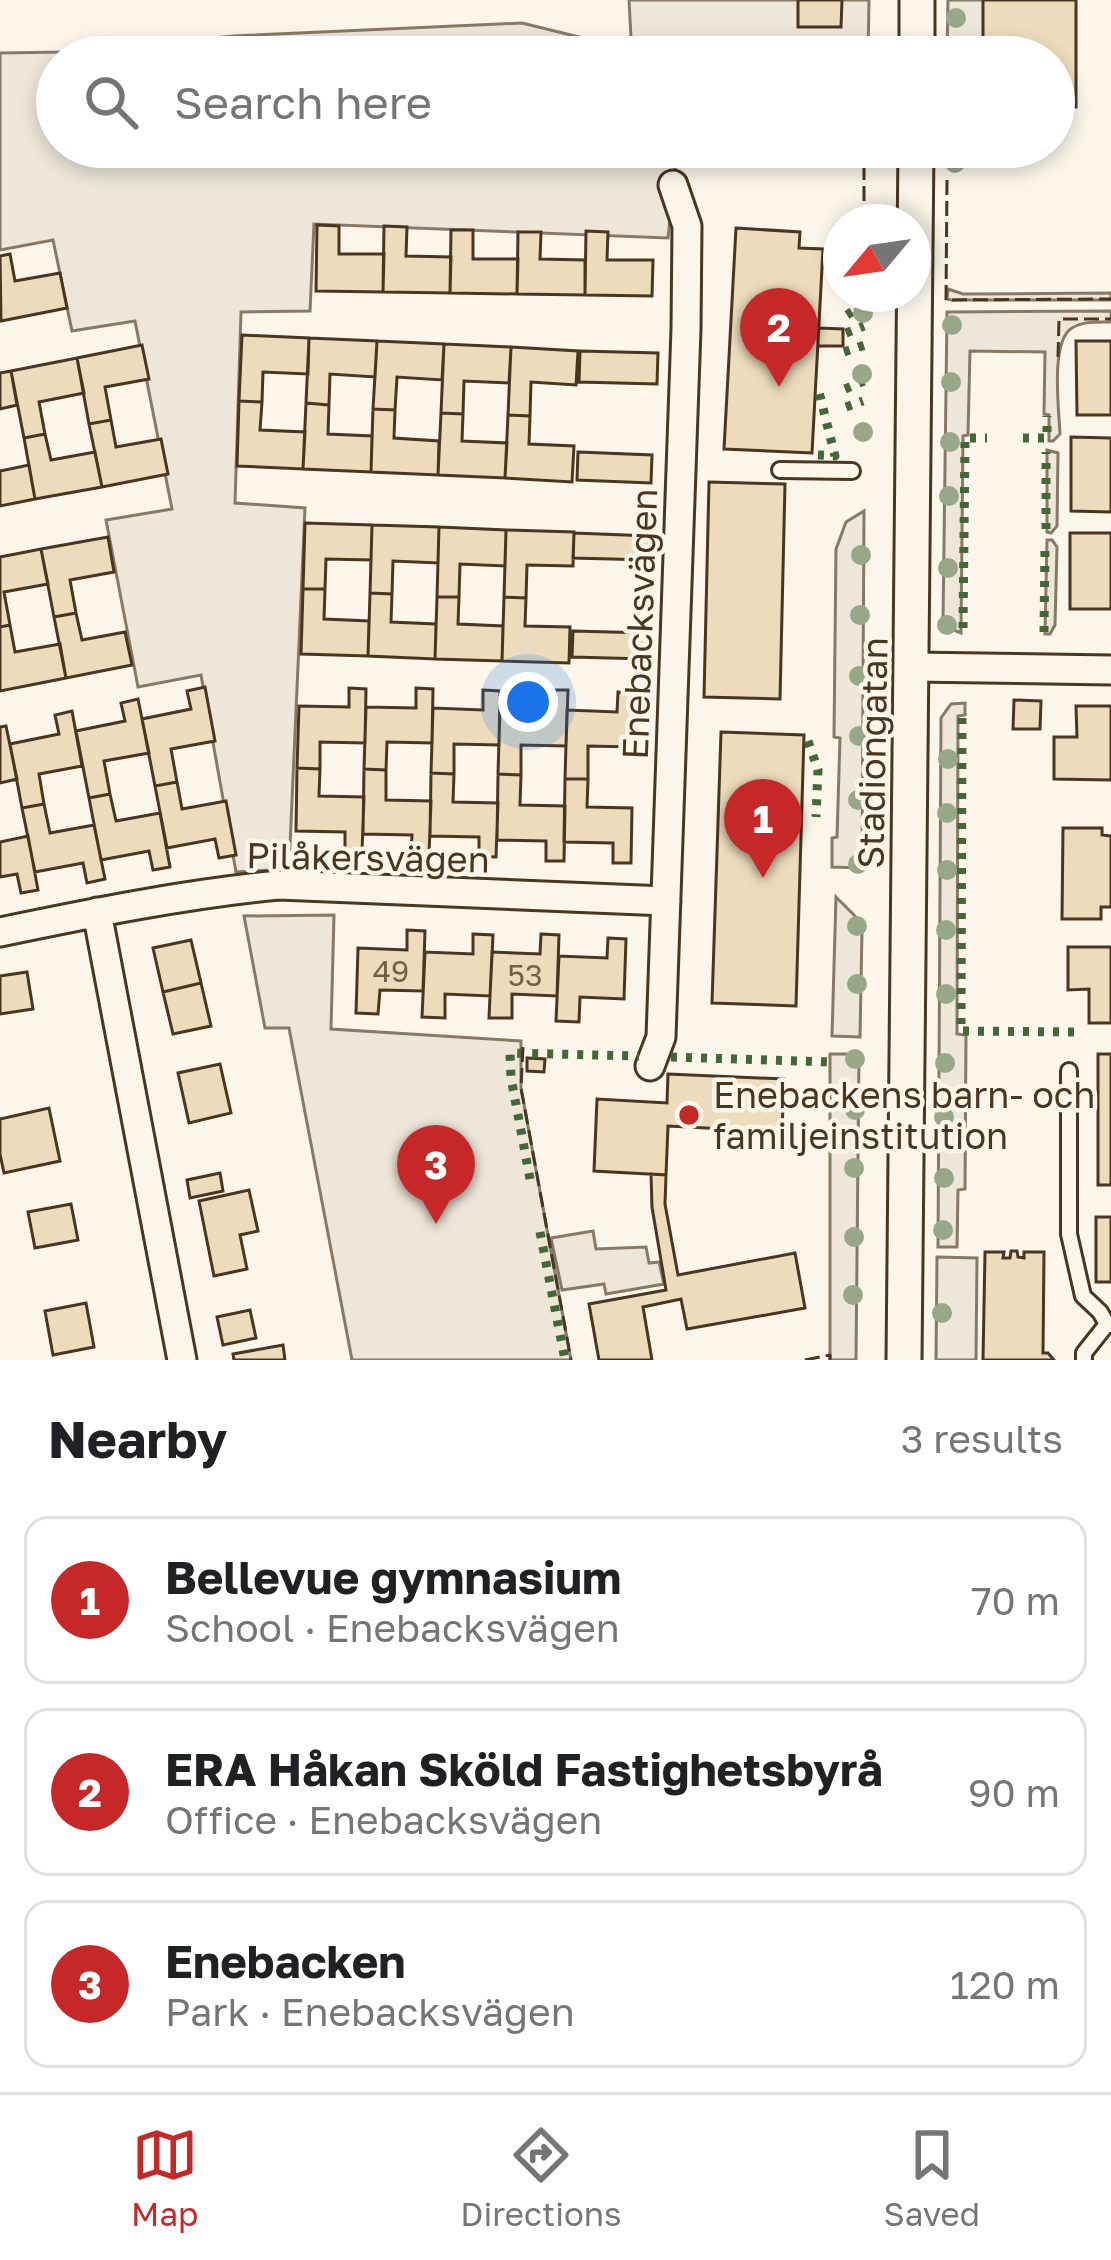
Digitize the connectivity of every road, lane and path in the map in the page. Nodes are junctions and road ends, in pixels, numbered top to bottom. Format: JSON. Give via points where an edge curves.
{"nodes":[{"id":1,"x":917,"y":0,"type":"edge"},
{"id":2,"x":917,"y":36,"type":"edge"},
{"id":3,"x":916,"y":168,"type":"edge"},
{"id":4,"x":673,"y":185,"type":"dead end"},
{"id":5,"x":780,"y":470,"type":"dead end"},
{"id":6,"x":852,"y":471,"type":"dead end"},
{"id":7,"x":912,"y":667,"type":"junction"},
{"id":8,"x":1111,"y":670,"type":"edge"},
{"id":9,"x":666,"y":901,"type":"junction"},
{"id":10,"x":97,"y":912,"type":"junction"},
{"id":11,"x":0,"y":932,"type":"edge"},
{"id":12,"x":650,"y":1066,"type":"dead end"},
{"id":13,"x":1070,"y":1071,"type":"dead end"},
{"id":14,"x":1109,"y":1324,"type":"edge"},
{"id":15,"x":182,"y":1360,"type":"edge"},
{"id":16,"x":904,"y":1360,"type":"edge"},
{"id":17,"x":1084,"y":1360,"type":"edge"}],
"edges":[{"from":1,"to":2,"type":"street"},
{"from":3,"to":7,"type":"street","name":"Stadiongatan"},
{"from":4,"to":9,"type":"street","name":"Enebacksvägen","via":[[687,226]]},
{"from":5,"to":6,"type":"lane"},
{"from":7,"to":8,"type":"street"},
{"from":7,"to":16,"type":"street","name":"Stadiongatan"},
{"from":9,"to":10,"type":"street","name":"Pilåkersvägen","via":[[279,885]]},
{"from":9,"to":12,"type":"street","name":"Enebacksvägen","via":[[661,1037]]},
{"from":10,"to":11,"type":"street","name":"Pilåkersvägen"},
{"from":10,"to":15,"type":"street"},
{"from":13,"to":14,"type":"lane","via":[[1069,1234],[1083,1296]]},
{"from":14,"to":17,"type":"lane"}]}
